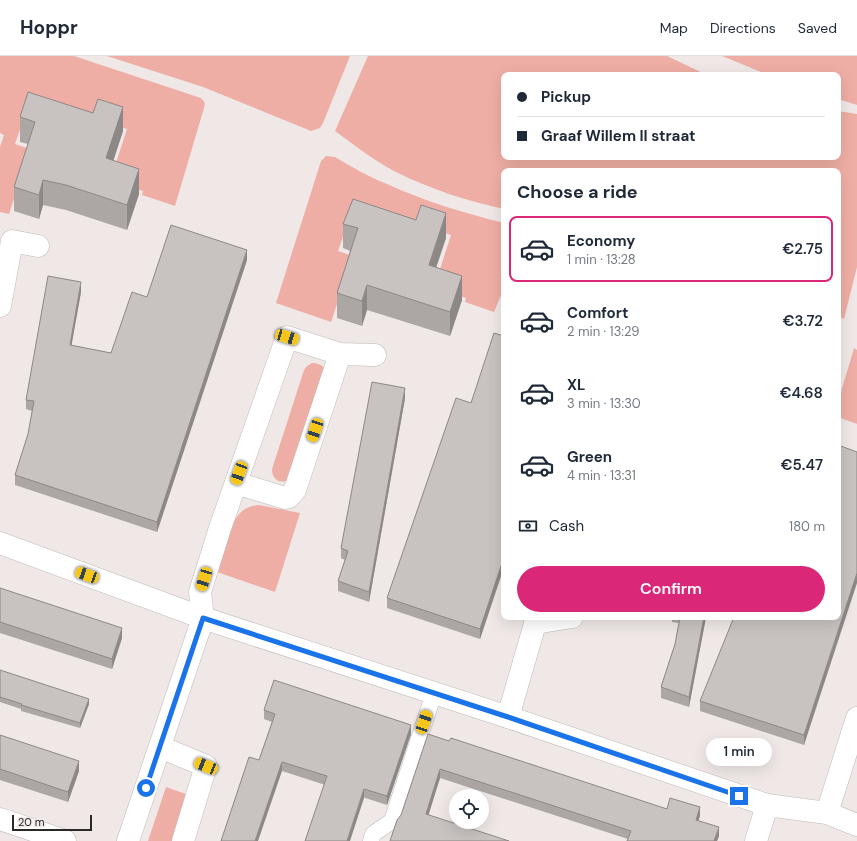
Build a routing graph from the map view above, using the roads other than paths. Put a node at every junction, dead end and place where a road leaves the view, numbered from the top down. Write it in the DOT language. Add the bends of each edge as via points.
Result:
graph roads {
  1 [pos="6,240"];
  2 [pos="38,246"];
  3 [pos="0,306"];
  4 [pos="340,354"];
  5 [pos="375,355"];
  6 [pos="236,483"];
  7 [pos="0,543"];
  8 [pos="203,618"];
  9 [pos="536,620"];
  10 [pos="434,694"];
  11 [pos="508,717"];
  12 [pos="857,718"];
  13 [pos="853,744"];
  14 [pos="160,748"];
  15 [pos="767,805"];
  16 [pos="827,813"];
  17 [pos="0,819"];
  18 [pos="857,824"];
  19 [pos="65,841"];
  20 [pos="128,841"];
  21 [pos="183,841"];
  22 [pos="371,841"];
  23 [pos="756,841"];
  1 -- 2 [label="street"];
  1 -- 3 [label="street"];
  4 -- 5 [label="street"];
  4 -- 6 [label="street" via="295,490 285,498"];
  4 -- 6 [label="street" via="287,337"];
  6 -- 8 [label="street" via="200,592"];
  7 -- 8 [label="street"];
  8 -- 10 [label="street"];
  8 -- 14 [label="street"];
  9 -- 11 [label="street"];
  10 -- 11 [label="street"];
  10 -- 22 [label="lane" via="392,821 373,834"];
  11 -- 15 [label="street"];
  12 -- 13 [label="street"];
  13 -- 16 [label="street"];
  14 -- 20 [label="street"];
  14 -- 21 [label="street" via="206,766"];
  15 -- 16 [label="street"];
  15 -- 23 [label="street"];
  16 -- 18 [label="street"];
  17 -- 19 [label="street"];
}
